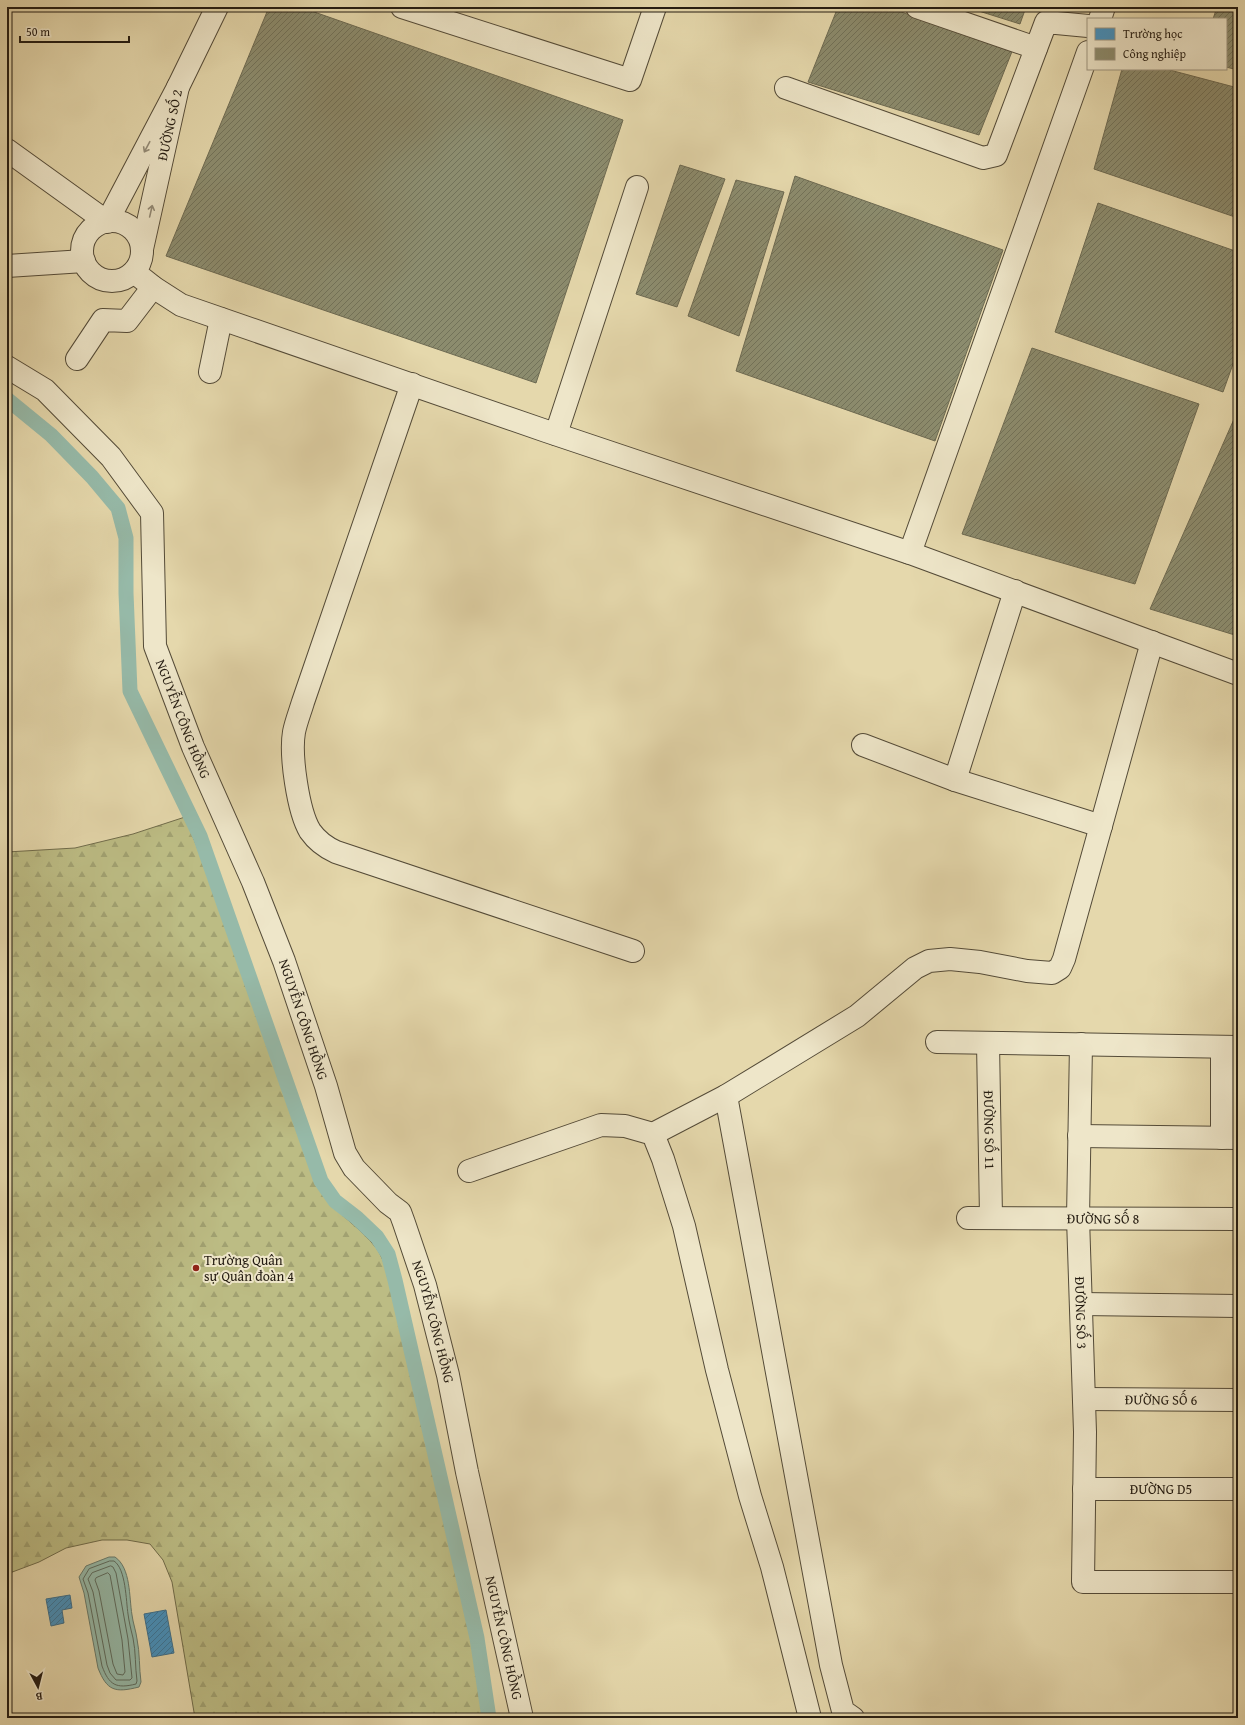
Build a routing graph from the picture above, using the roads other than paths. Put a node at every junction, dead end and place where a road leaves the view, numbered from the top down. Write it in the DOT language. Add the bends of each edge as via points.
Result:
graph roads {
  1 [pos="217,7"];
  2 [pos="402,7"];
  3 [pos="655,7"];
  4 [pos="917,7"];
  5 [pos="1104,7"];
  6 [pos="1048,14"];
  7 [pos="1100,18"];
  8 [pos="1087,26"];
  9 [pos="1036,48"];
  10 [pos="1087,55"];
  11 [pos="178,87"];
  12 [pos="786,88"];
  13 [pos="7,150"];
  14 [pos="637,187"];
  15 [pos="107,222"];
  16 [pos="142,249"];
  17 [pos="84,261"];
  18 [pos="7,266"];
  19 [pos="134,272"];
  20 [pos="153,287"];
  21 [pos="220,319"];
  22 [pos="77,359"];
  23 [pos="7,367"];
  24 [pos="210,372"];
  25 [pos="412,384"];
  26 [pos="556,434"];
  27 [pos="910,553"];
  28 [pos="1015,591"];
  29 [pos="1152,642"];
  30 [pos="1238,674"];
  31 [pos="862,745"];
  32 [pos="955,780"];
  33 [pos="1101,826"];
  34 [pos="633,951"];
  35 [pos="937,1042"];
  36 [pos="988,1043"];
  37 [pos="1081,1044"];
  38 [pos="1230,1047"];
  39 [pos="726,1096"];
  40 [pos="653,1134"];
  41 [pos="1079,1136"];
  42 [pos="1230,1138"];
  43 [pos="469,1171"];
  44 [pos="991,1217"];
  45 [pos="968,1218"];
  46 [pos="1078,1218"];
  47 [pos="1238,1219"];
  48 [pos="1081,1304"];
  49 [pos="1238,1306"];
  50 [pos="1084,1399"];
  51 [pos="1238,1400"];
  52 [pos="1084,1488"];
  53 [pos="1238,1489"];
  54 [pos="1238,1582"];
  55 [pos="522,1718"];
  56 [pos="810,1718"];
  57 [pos="853,1718"];
  1 -- 11 [label="street, ĐƯỜNG SỐ 2"];
  2 -- 3 [label="street" via="630,80"];
  4 -- 9 [label="street"];
  5 -- 7 [label="street"];
  6 -- 8 [label="street"];
  6 -- 9 [label="street"];
  9 -- 12 [label="street" via="996,155 983,158"];
  10 -- 27 [label="street"];
  11 -- 15 [label="street, one-way"];
  16 -- 11 [label="street, ĐƯỜNG SỐ 2, one-way"];
  13 -- 15 [label="street"];
  14 -- 26 [label="street"];
  15 -- 16 [label="street" via="117,222 130,228 140,240"];
  15 -- 17 [label="street" via="95,227 86,236 82,244"];
  16 -- 19 [label="street" via="140,261"];
  17 -- 18 [label="street"];
  17 -- 19 [label="street" via="88,270 96,277 106,280 120,279"];
  19 -- 20 [label="street"];
  20 -- 21 [label="street" via="181,305"];
  20 -- 22 [label="street" via="127,321 102,320"];
  21 -- 24 [label="street"];
  21 -- 25 [label="street"];
  23 -- 55 [label="street, NGUYỄN CÔNG HỒNG" via="45,390 111,457 152,513 155,646 193,747 253,882 284,961 345,1152 354,1168 400,1212 404,1223 425,1285 448,1375"];
  25 -- 26 [label="street"];
  25 -- 34 [label="street" via="302,702 294,732 294,762 299,798 309,829 323,846 336,852"];
  26 -- 27 [label="street"];
  27 -- 28 [label="street"];
  28 -- 29 [label="street"];
  28 -- 32 [label="street"];
  29 -- 30 [label="street"];
  29 -- 33 [label="street"];
  31 -- 32 [label="street"];
  32 -- 33 [label="street"];
  33 -- 39 [label="street" via="1060,968 1052,972 950,959 929,960 915,968 857,1016"];
  35 -- 36 [label="street"];
  36 -- 37 [label="street"];
  36 -- 44 [label="street, ĐƯỜNG SỐ 11"];
  37 -- 38 [label="street"];
  37 -- 41 [label="street, ĐƯỜNG SỐ 3"];
  38 -- 42 [label="street"];
  39 -- 40 [label="street"];
  39 -- 57 [label="street" via="832,1665 843,1711"];
  40 -- 43 [label="street" via="625,1126 601,1126"];
  40 -- 56 [label="street" via="684,1226 725,1400 772,1568"];
  41 -- 42 [label="street"];
  41 -- 46 [label="street, ĐƯỜNG SỐ 3"];
  44 -- 45 [label="street, ĐƯỜNG SỐ 8"];
  44 -- 46 [label="street, ĐƯỜNG SỐ 8"];
  46 -- 47 [label="street, ĐƯỜNG SỐ 8"];
  46 -- 48 [label="street, ĐƯỜNG SỐ 3"];
  48 -- 49 [label="street"];
  48 -- 50 [label="street, ĐƯỜNG SỐ 3"];
  50 -- 51 [label="street, ĐƯỜNG SỐ 6"];
  50 -- 52 [label="street, ĐƯỜNG SỐ 3"];
  52 -- 53 [label="street, ĐƯỜNG D5"];
  52 -- 54 [label="street, ĐƯỜNG SỐ 3" via="1083,1582"];
}
